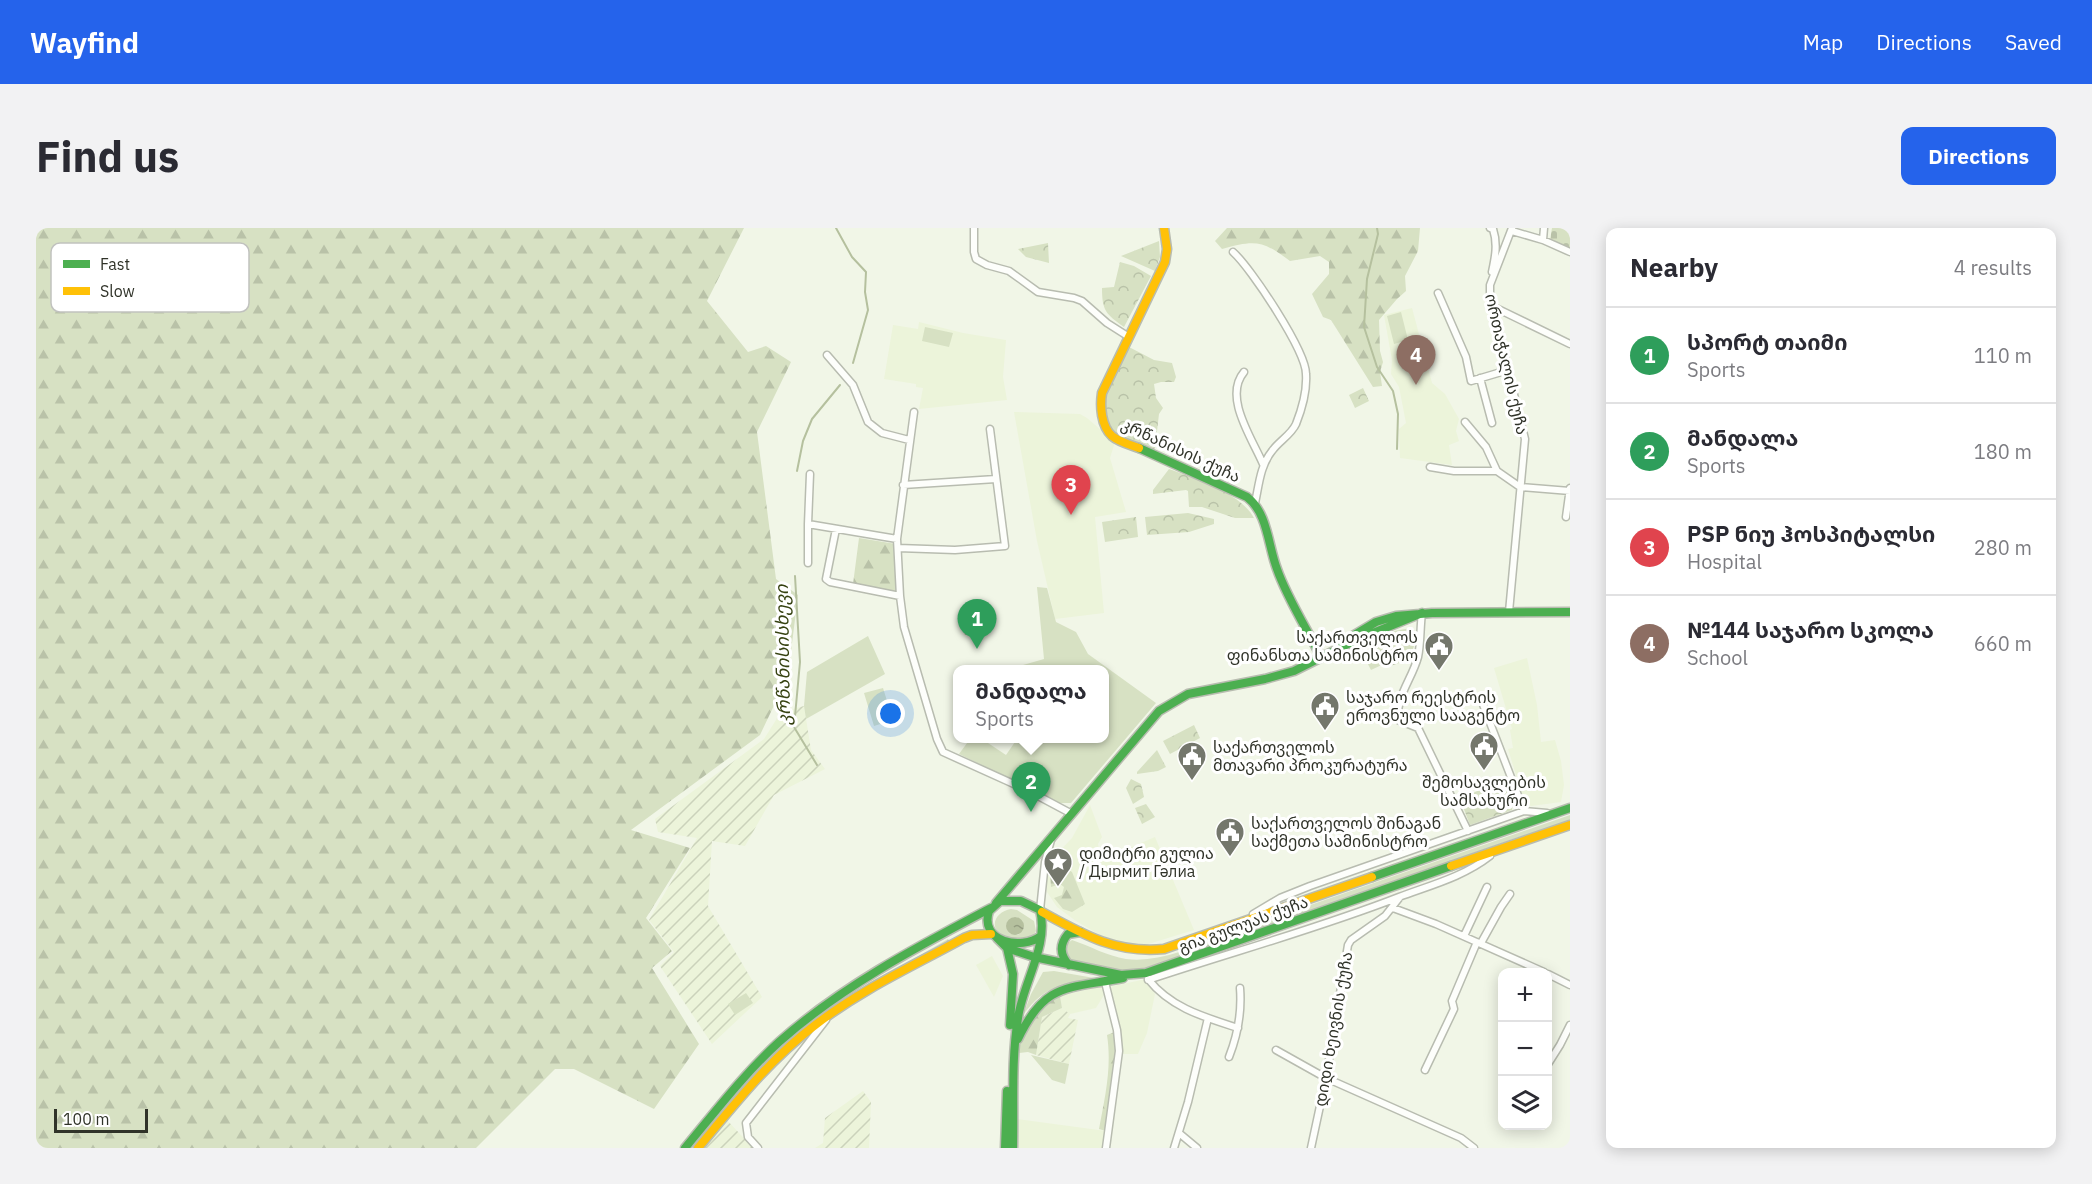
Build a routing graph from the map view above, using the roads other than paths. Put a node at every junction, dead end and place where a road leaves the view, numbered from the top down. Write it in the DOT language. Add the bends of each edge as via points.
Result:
graph roads {
  1 [pos="974,228"];
  2 [pos="1164,228"];
  3 [pos="1490,228"];
  4 [pos="1544,228"];
  5 [pos="1512,230"];
  6 [pos="1543,240"];
  7 [pos="1233,252"];
  8 [pos="1570,252"];
  9 [pos="1490,285"];
  10 [pos="1438,293"];
  11 [pos="1492,309"];
  12 [pos="1129,337"];
  13 [pos="1570,344"];
  14 [pos="827,355"];
  15 [pos="1508,370"];
  16 [pos="1244,372"];
  17 [pos="1480,378"];
  18 [pos="914,412"];
  19 [pos="1465,422"];
  20 [pos="1492,423"];
  21 [pos="990,429"];
  22 [pos="909,440"];
  23 [pos="1263,464"];
  24 [pos="1430,467"];
  25 [pos="1497,471"];
  26 [pos="810,474"];
  27 [pos="996,479"];
  28 [pos="903,485"];
  29 [pos="1520,487"];
  30 [pos="1570,490"];
  31 [pos="1255,503"];
  32 [pos="1566,517"];
  33 [pos="808,524"];
  34 [pos="836,529"];
  35 [pos="897,539"];
  36 [pos="898,548"];
  37 [pos="808,563"];
  38 [pos="900,596"];
  39 [pos="1509,612"];
  40 [pos="1570,612"];
  41 [pos="1422,613"];
  42 [pos="1321,657"];
  43 [pos="1482,702"];
  44 [pos="1570,808"];
  45 [pos="1524,811"];
  46 [pos="1072,814"];
  47 [pos="1550,814"];
  48 [pos="1570,825"];
  49 [pos="1468,831"];
  50 [pos="1051,840"];
  51 [pos="1498,849"];
  52 [pos="1486,887"];
  53 [pos="1510,894"];
  54 [pos="1400,897"];
  55 [pos="993,906"];
  56 [pos="1393,908"];
  57 [pos="1041,911"];
  58 [pos="1243,921"];
  59 [pos="1080,932"];
  60 [pos="994,936"];
  61 [pos="1041,936"];
  62 [pos="1464,936"];
  63 [pos="1479,943"];
  64 [pos="1007,948"];
  65 [pos="1034,957"];
  66 [pos="1069,965"];
  67 [pos="1535,968"];
  68 [pos="1135,975"];
  69 [pos="1552,976"];
  70 [pos="1147,977"];
  71 [pos="1105,982"];
  72 [pos="1570,985"];
  73 [pos="1240,988"];
  74 [pos="832,1012"];
  75 [pos="1208,1018"];
  76 [pos="1570,1025"];
  77 [pos="1238,1028"];
  78 [pos="1015,1047"];
  79 [pos="1276,1050"];
  80 [pos="1229,1057"];
  81 [pos="1552,1058"];
  82 [pos="1425,1070"];
  83 [pos="1326,1078"];
  84 [pos="1179,1133"];
  85 [pos="685,1148"];
  86 [pos="698,1148"];
  87 [pos="758,1148"];
  88 [pos="1005,1148"];
  89 [pos="1013,1148"];
  90 [pos="1106,1148"];
  91 [pos="1174,1148"];
  92 [pos="1197,1148"];
  93 [pos="1311,1148"];
  94 [pos="1474,1148"];
  1 -- 12 [label="street" via="976,259 1009,271 1038,292 1082,301"];
  2 -- 12 [label="main road, კრწანისის ქუჩა" via="1165,262"];
  3 -- 9 [label="street" via="1496,248"];
  4 -- 6 [label="street"];
  5 -- 6 [label="street"];
  5 -- 9 [label="street, ორთაჭალის ქუჩა"];
  6 -- 8 [label="street"];
  7 -- 23 [label="street" via="1275,308 1306,372 1296,426"];
  9 -- 11 [label="street, ორთაჭალის ქუჩა"];
  10 -- 17 [label="street" via="1462,348 1471,381"];
  11 -- 13 [label="street"];
  11 -- 15 [label="street, ორთაჭალის ქუჩა"];
  12 -- 31 [label="main road, კრწანისის ქუჩა" via="1100,402 1104,424 1112,436"];
  14 -- 22 [label="street" via="854,385 868,422 882,433"];
  15 -- 17 [label="street"];
  15 -- 29 [label="street, ორთაჭალის ქუჩა" via="1525,440"];
  16 -- 23 [label="street" via="1237,380 1235,401"];
  17 -- 20 [label="street"];
  18 -- 22 [label="street"];
  19 -- 25 [label="street" via="1486,447"];
  21 -- 27 [label="street"];
  22 -- 28 [label="street"];
  23 -- 31 [label="street"];
  24 -- 25 [label="street"];
  25 -- 29 [label="street"];
  26 -- 33 [label="street"];
  27 -- 28 [label="street"];
  27 -- 36 [label="street" via="1005,546 955,550"];
  28 -- 35 [label="street"];
  29 -- 30 [label="street"];
  29 -- 39 [label="street, ორთაჭალის ქუჩა"];
  30 -- 32 [label="street"];
  31 -- 42 [label="main road" via="1276,570"];
  33 -- 34 [label="street"];
  33 -- 37 [label="street"];
  34 -- 35 [label="street"];
  34 -- 38 [label="street" via="826,579"];
  35 -- 36 [label="street"];
  36 -- 38 [label="street"];
  38 -- 46 [label="street" via="903,627 943,753"];
  39 -- 40 [label="main road"];
  39 -- 41 [label="main road"];
  41 -- 42 [label="main road"];
  41 -- 49 [label="street" via="1418,655 1403,689 1398,720 1418,728"];
  42 -- 46 [label="main road" via="1294,671 1180,697 1159,711"];
  43 -- 45 [label="street"];
  44 -- 47 [label="main road, გია გულუას ქუჩა"];
  45 -- 47 [label="street, გია გულუას ქუჩა"];
  45 -- 49 [label="street, გია გულუას ქუჩა"];
  46 -- 50 [label="main road"];
  47 -- 58 [label="main road, გია გულუას ქუჩა"];
  48 -- 51 [label="main road, გია გულუას ქუჩა"];
  49 -- 58 [label="street, გია გულუას ქუჩა" via="1310,886 1280,898"];
  50 -- 55 [label="main road"];
  50 -- 57 [label="street"];
  51 -- 54 [label="street, გია გულუას ქუჩა" via="1475,868"];
  51 -- 70 [label="main road, გია გულუას ქუჩა"];
  52 -- 62 [label="street"];
  53 -- 63 [label="street"];
  54 -- 56 [label="street, დიდი ხეივნის ქუჩა"];
  54 -- 70 [label="street, გია გულუას ქუჩა" via="1325,924"];
  55 -- 57 [label="main road" via="1004,900 1017,901"];
  55 -- 60 [label="main road" via="987,919"];
  55 -- 85 [label="main road" via="874,972 824,1006 778,1043"];
  56 -- 62 [label="street"];
  56 -- 83 [label="street, დიდი ხეივნის ქუჩა" via="1348,945"];
  57 -- 59 [label="main road, გია გულუას ქუჩა"];
  57 -- 61 [label="main road"];
  58 -- 59 [label="main road, გია გულუას ქუჩა" via="1153,951 1114,946"];
  59 -- 66 [label="main road" via="1068,934 1061,944 1062,957"];
  60 -- 61 [label="main road" via="1023,944"];
  60 -- 64 [label="main road, გია გულუას ქუჩა"];
  60 -- 74 [label="main road" via="964,938"];
  61 -- 65 [label="main road"];
  62 -- 63 [label="street"];
  63 -- 67 [label="street"];
  63 -- 82 [label="street"];
  64 -- 65 [label="main road, გია გულუას ქუჩა"];
  64 -- 88 [label="main road" via="1013,974"];
  65 -- 66 [label="main road, გია გულუას ქუჩა"];
  65 -- 78 [label="main road" via="1019,1010"];
  66 -- 68 [label="main road, გია გულუას ქუჩა"];
  68 -- 70 [label="main road, გია გულუას ქუჩა"];
  68 -- 71 [label="main road"];
  69 -- 72 [label="street"];
  70 -- 75 [label="street" via="1165,999"];
  71 -- 78 [label="main road" via="1048,995 1032,1011"];
  71 -- 90 [label="street" via="1119,1051"];
  73 -- 77 [label="street"];
  74 -- 86 [label="main road" via="784,1051"];
  74 -- 87 [label="street" via="746,1123 748,1137"];
  75 -- 77 [label="street"];
  75 -- 84 [label="street"];
  76 -- 81 [label="street"];
  77 -- 80 [label="street"];
  78 -- 89 [label="main road"];
  79 -- 83 [label="street"];
  83 -- 93 [label="street, დიდი ხეივნის ქუჩა"];
  83 -- 94 [label="street" via="1461,1138"];
  84 -- 91 [label="street"];
  84 -- 92 [label="street"];
}
